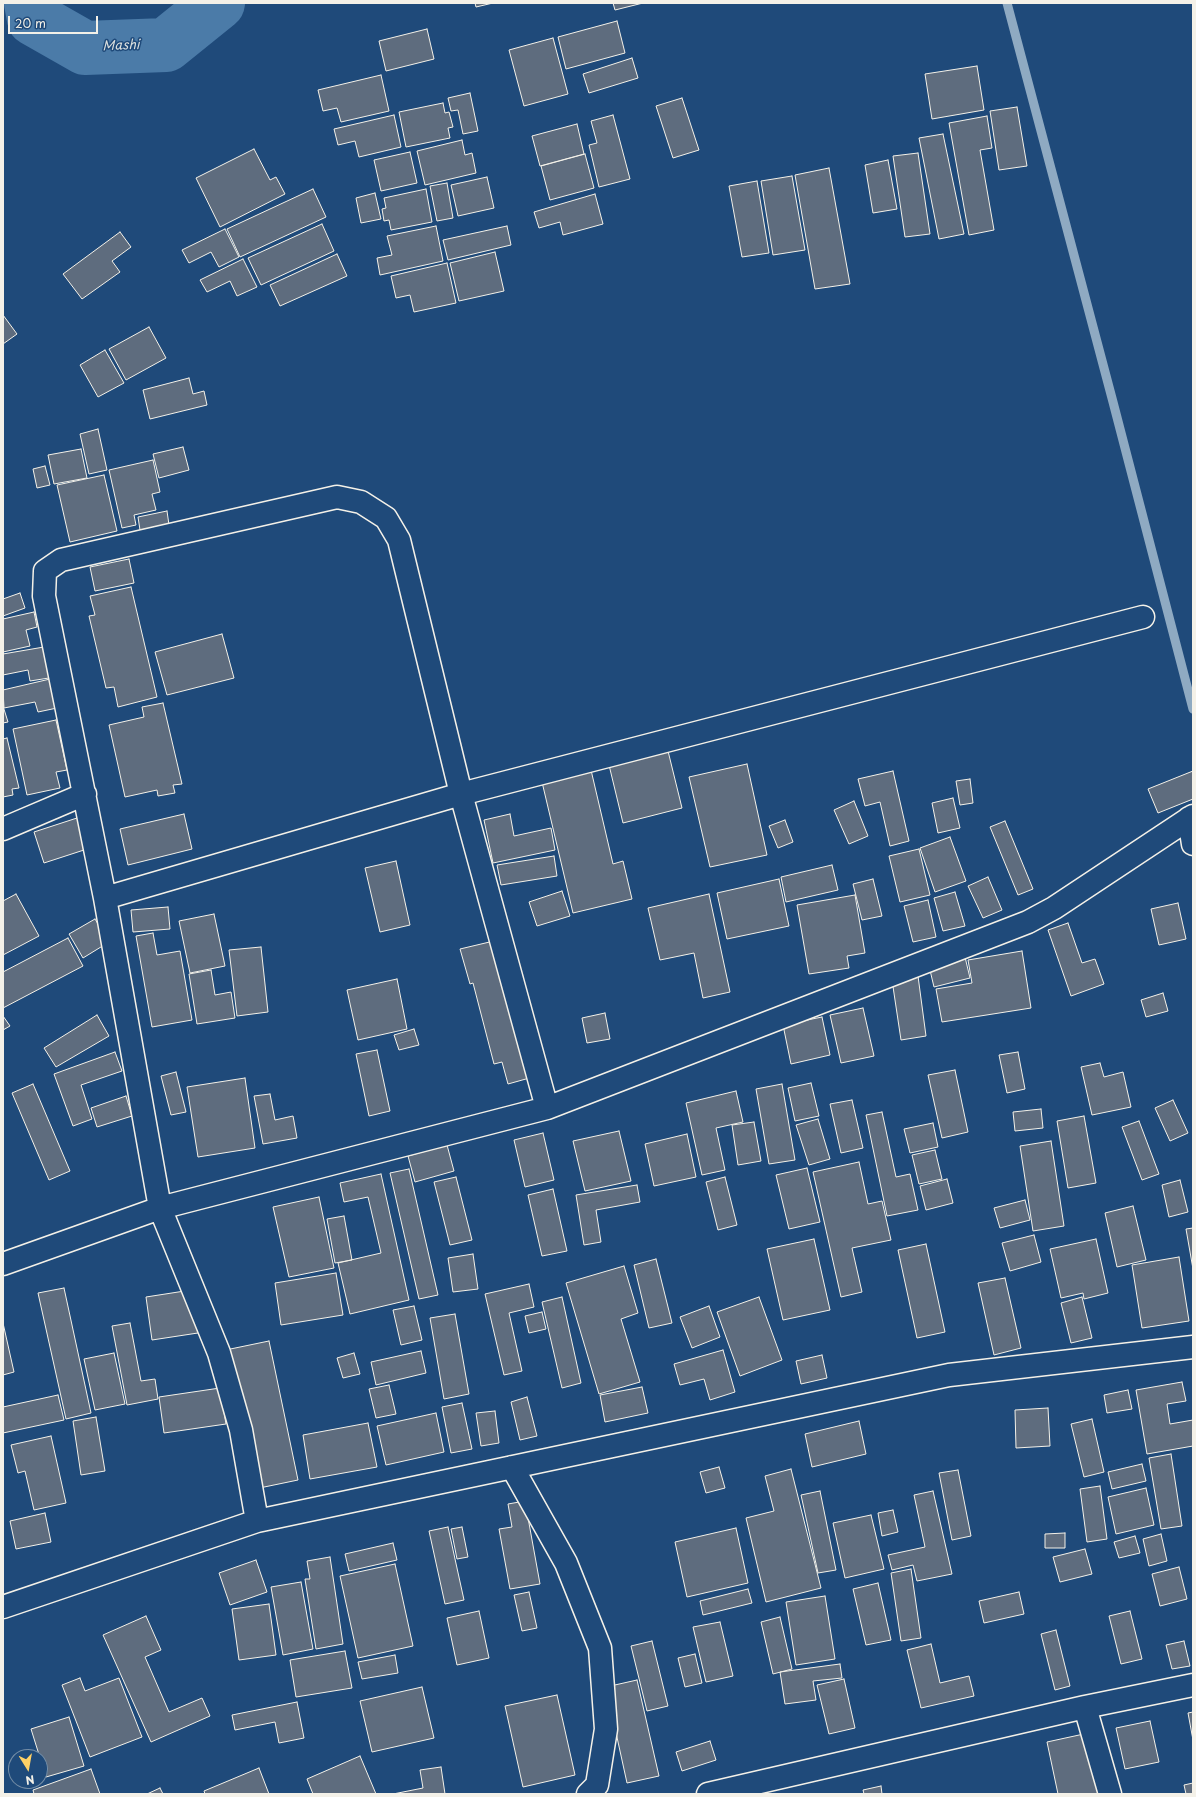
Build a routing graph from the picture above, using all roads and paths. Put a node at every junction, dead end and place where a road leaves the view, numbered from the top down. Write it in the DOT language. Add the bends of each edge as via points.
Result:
graph roads {
  1 [pos="1143,617"];
  2 [pos="85,794"];
  3 [pos="461,794"];
  4 [pos="1191,817"];
  5 [pos="3,829"];
  6 [pos="1193,844"];
  7 [pos="105,898"];
  8 [pos="547,1108"];
  9 [pos="160,1208"];
  10 [pos="3,1264"];
  11 [pos="1193,1347"];
  12 [pos="512,1467"];
  13 [pos="257,1521"];
  14 [pos="3,1608"];
  15 [pos="1193,1685"];
  16 [pos="1085,1707"];
  17 [pos="588,1794"];
  18 [pos="708,1794"];
  19 [pos="1110,1794"];
  1 -- 3 [label="street"];
  2 -- 3 [label="street" via="44,596 45,571 61,560 337,497 361,502 386,518 399,540"];
  2 -- 5 [label="street"];
  2 -- 7 [label="street"];
  3 -- 7 [label="street"];
  3 -- 8 [label="street"];
  4 -- 6 [label="street"];
  4 -- 8 [label="street" via="1054,908 1028,922"];
  7 -- 9 [label="street"];
  8 -- 9 [label="street"];
  9 -- 10 [label="street"];
  9 -- 13 [label="street" via="220,1353 241,1430"];
  11 -- 12 [label="street" via="949,1375"];
  12 -- 13 [label="street"];
  12 -- 17 [label="street" via="566,1563 600,1648 606,1729 597,1786"];
  13 -- 14 [label="street"];
  15 -- 16 [label="street"];
  16 -- 18 [label="street"];
  16 -- 19 [label="street"];
}
